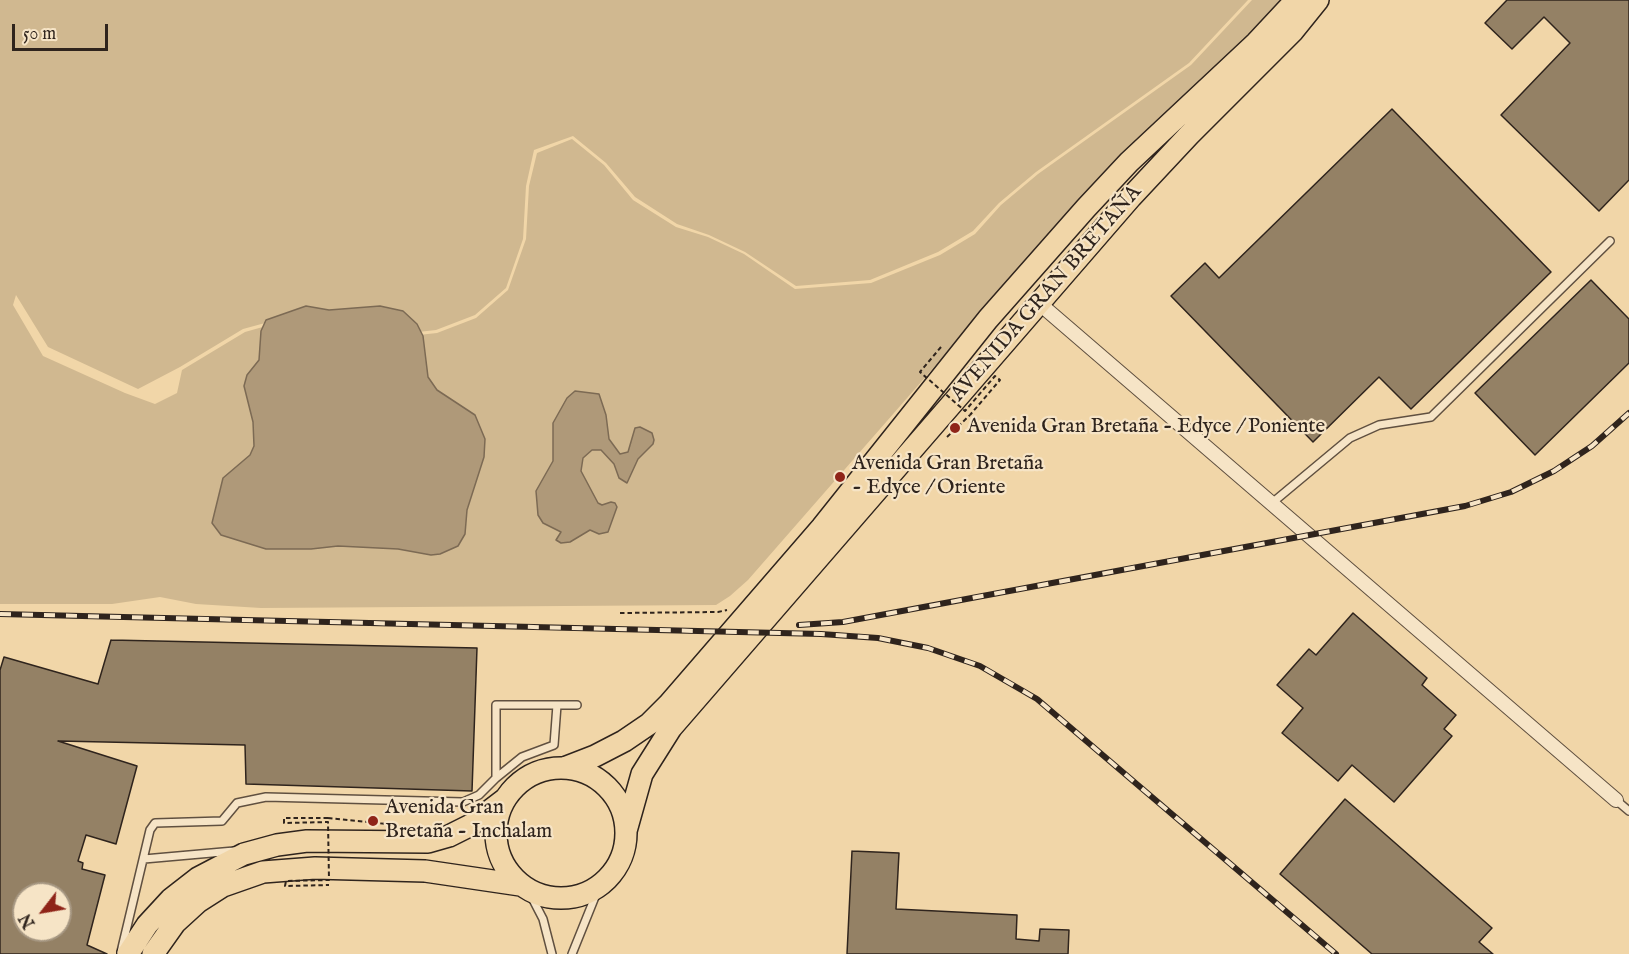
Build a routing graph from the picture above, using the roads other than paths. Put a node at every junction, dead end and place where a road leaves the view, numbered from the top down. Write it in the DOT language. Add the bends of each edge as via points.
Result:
graph roads {
  1 [pos="1296,0"];
  2 [pos="1318,0"];
  3 [pos="1610,241"];
  4 [pos="1040,304"];
  5 [pos="988,319"];
  6 [pos="1272,503"];
  7 [pos="557,705"];
  8 [pos="577,705"];
  9 [pos="564,768"];
  10 [pos="496,778"];
  11 [pos="505,799"];
  12 [pos="1616,800"];
  13 [pos="1629,811"];
  14 [pos="626,831"];
  15 [pos="260,849"];
  16 [pos="144,859"];
  17 [pos="599,886"];
  18 [pos="524,887"];
  19 [pos="121,954"];
  20 [pos="128,954"];
  21 [pos="153,954"];
  22 [pos="552,954"];
  23 [pos="572,954"];
  1 -- 5 [label="main road, AVENIDA GRAN BRETAÑA" via="1256,44 1129,162"];
  2 -- 4 [label="main road, AVENIDA GRAN BRETAÑA" via="1277,48 1145,182"];
  3 -- 6 [label="lane" via="1431,417 1379,425 1350,438"];
  4 -- 5 [label="main road" via="1018,305"];
  4 -- 6 [label="street"];
  4 -- 14 [label="main road, AVENIDA GRAN BRETAÑA" via="671,728 642,774"];
  5 -- 9 [label="main road, AVENIDA GRAN BRETAÑA" via="822,527 668,705 624,741"];
  6 -- 12 [label="street"];
  7 -- 8 [label="lane"];
  7 -- 10 [label="lane" via="554,745 522,757"];
  7 -- 10 [label="lane" via="495,705"];
  9 -- 11 [label="main road" via="534,774 520,782"];
  9 -- 14 [label="main road" via="581,771 604,784 620,806"];
  10 -- 16 [label="lane" via="479,795 463,802 266,798 244,801 234,805 222,821 155,823"];
  11 -- 15 [label="main road" via="484,816 428,842 307,841"];
  11 -- 18 [label="main road" via="498,816 496,845 507,871"];
  12 -- 13 [label="lane"];
  14 -- 17 [label="main road" via="617,866"];
  15 -- 16 [label="lane"];
  15 -- 20 [label="main road" via="213,869 184,888 147,925"];
  16 -- 19 [label="lane"];
  17 -- 18 [label="main road" via="564,899 545,897"];
  17 -- 23 [label="lane"];
  18 -- 21 [label="main road" via="425,871 315,868 263,872 223,886 198,902 175,923"];
  18 -- 22 [label="lane" via="543,919"];
}
